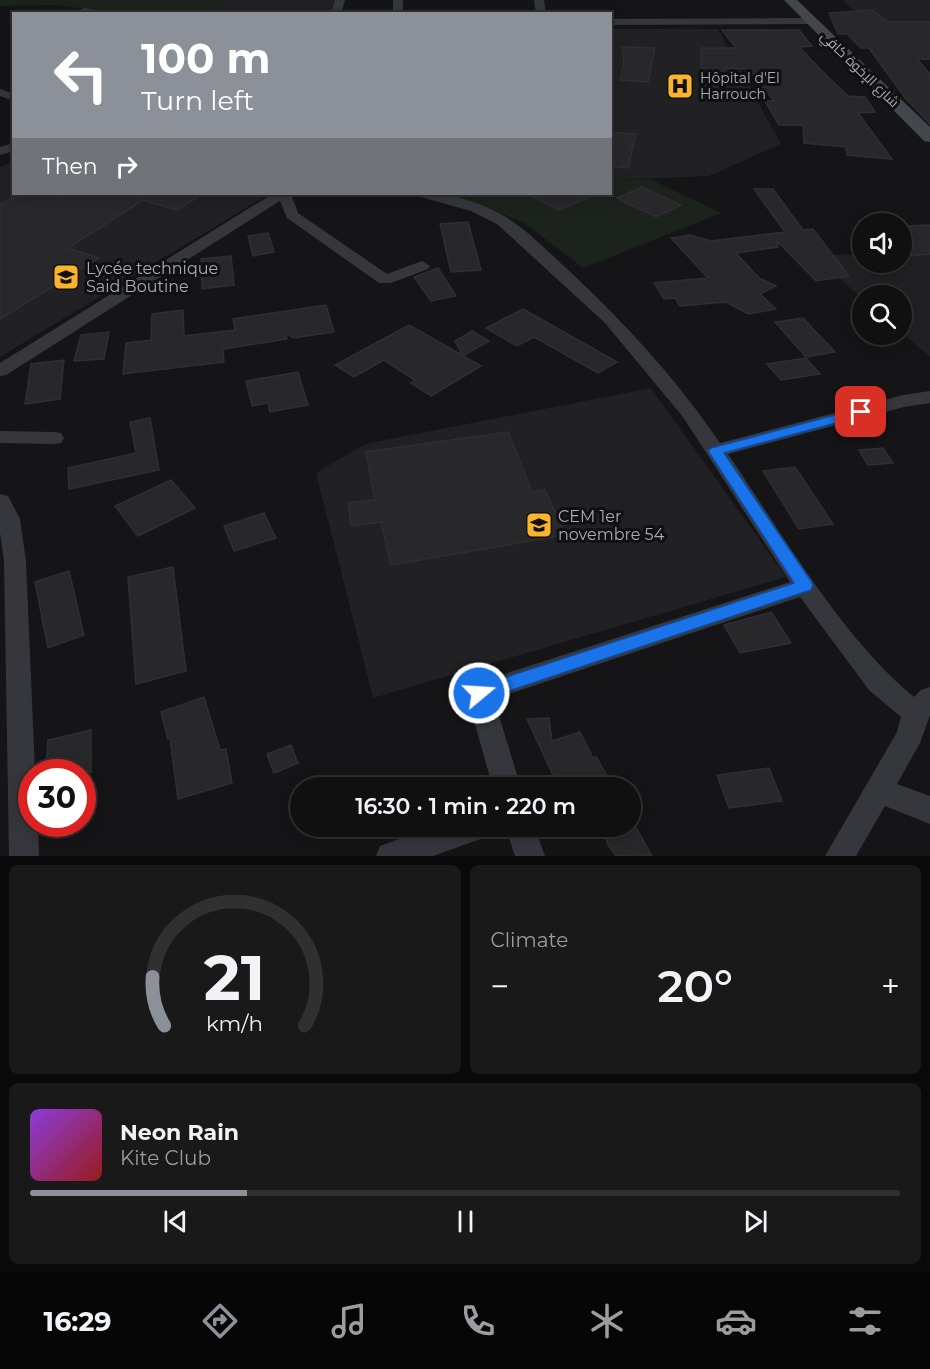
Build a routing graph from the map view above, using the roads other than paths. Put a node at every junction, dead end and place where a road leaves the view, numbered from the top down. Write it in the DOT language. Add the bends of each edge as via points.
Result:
graph roads {
  1 [pos="790,0"];
  2 [pos="810,21"];
  3 [pos="612,22"];
  4 [pos="930,137"];
  5 [pos="281,195"];
  6 [pos="283,195"];
  7 [pos="430,195"];
  8 [pos="422,266"];
  9 [pos="0,371"];
  10 [pos="930,397"];
  11 [pos="0,437"];
  12 [pos="54,438"];
  13 [pos="716,451"];
  14 [pos="0,501"];
  15 [pos="805,585"];
  16 [pos="8,592"];
  17 [pos="923,705"];
  18 [pos="504,777"];
  19 [pos="878,790"];
  20 [pos="930,810"];
  21 [pos="447,837"];
  22 [pos="523,837"];
  23 [pos="24,856"];
  24 [pos="391,856"];
  25 [pos="530,856"];
  26 [pos="840,856"];
  1 -- 2 [label="main road, شارع الإخوة كافي"];
  2 -- 3 [label="street"];
  2 -- 4 [label="main road, شارع الإخوة كافي"];
  5 -- 9 [label="street"];
  6 -- 8 [label="street" via="292,215 385,280"];
  7 -- 13 [label="street" via="476,208 502,221 561,272 611,319 690,413"];
  10 -- 13 [label="street"];
  11 -- 12 [label="street"];
  13 -- 15 [label="street"];
  14 -- 16 [label="street" via="9,519 15,561"];
  15 -- 17 [label="street" via="878,682"];
  15 -- 18 [label="street" via="479,693"];
  16 -- 23 [label="street"];
  17 -- 19 [label="street"];
  19 -- 20 [label="street"];
  19 -- 26 [label="street"];
  21 -- 24 [label="street"];
  22 -- 25 [label="street"];
}
